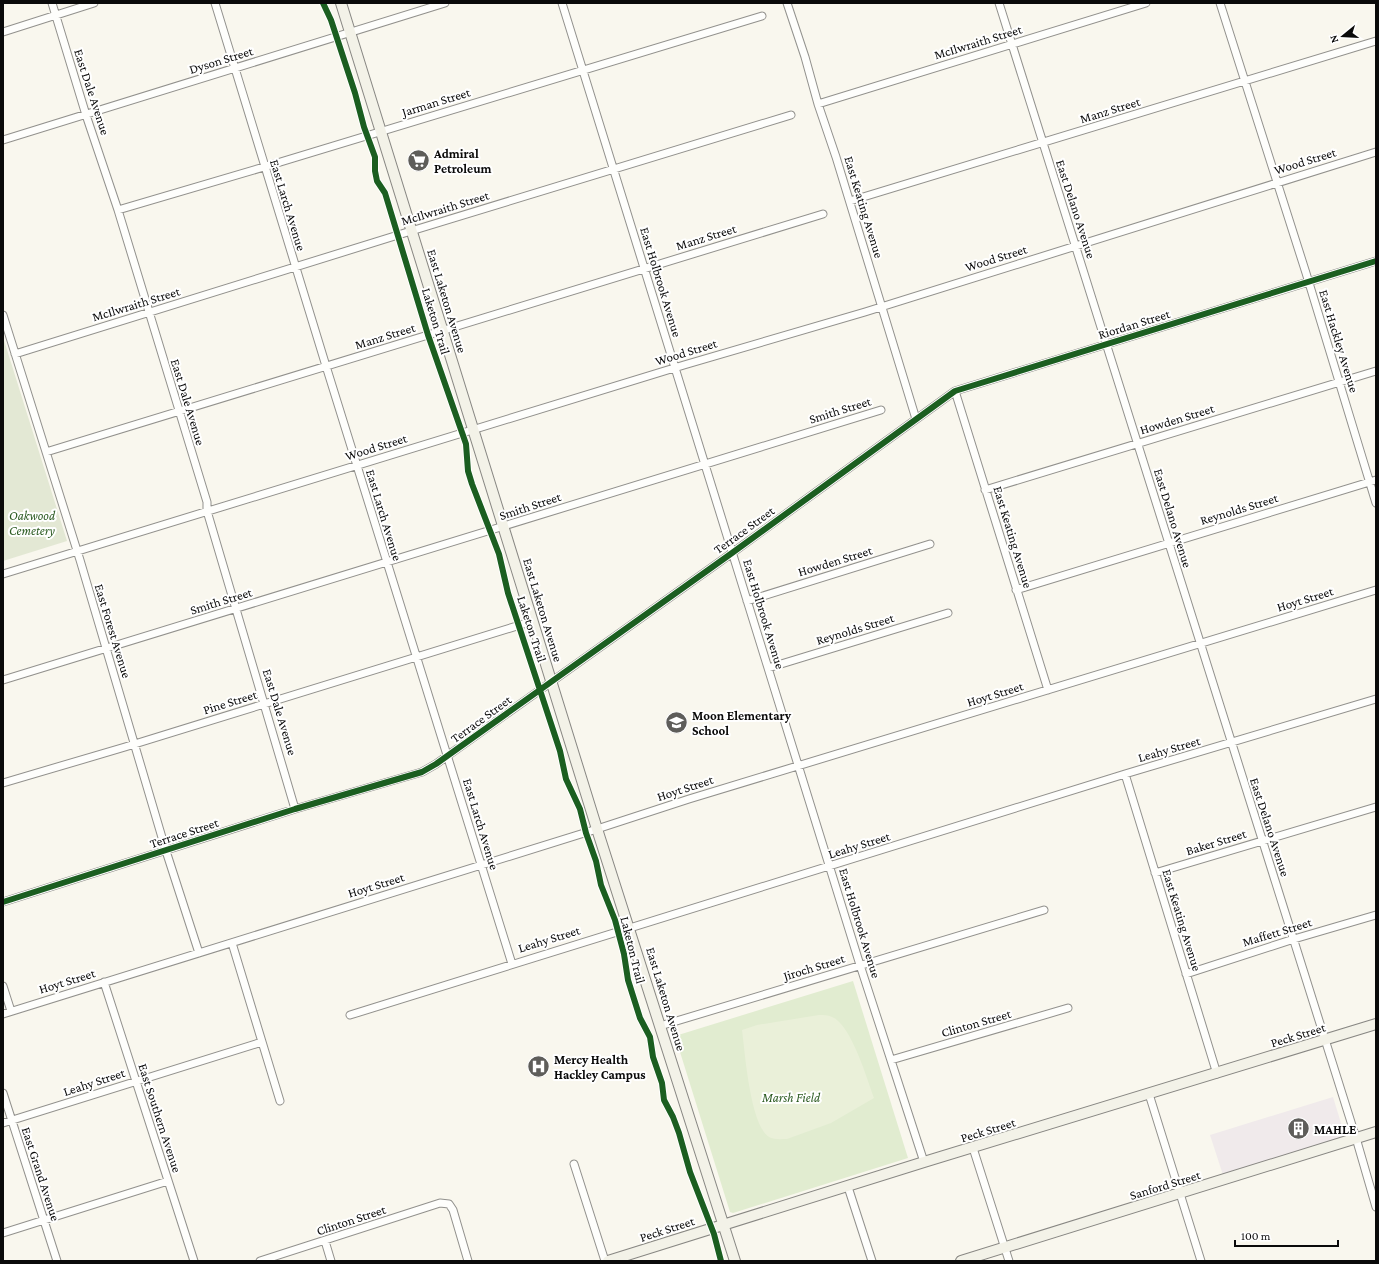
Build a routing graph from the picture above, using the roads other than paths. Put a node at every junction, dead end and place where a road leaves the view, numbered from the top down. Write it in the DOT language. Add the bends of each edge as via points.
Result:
graph roads {
  1 [pos="52,3"];
  2 [pos="94,3"];
  3 [pos="215,3"];
  4 [pos="341,3"];
  5 [pos="446,3"];
  6 [pos="562,3"];
  7 [pos="999,3"];
  8 [pos="1146,3"];
  9 [pos="1220,3"];
  10 [pos="789,4"];
  11 [pos="55,16"];
  12 [pos="762,16"];
  13 [pos="3,32"];
  14 [pos="350,32"];
  15 [pos="1376,41"];
  16 [pos="1012,44"];
  17 [pos="234,68"];
  18 [pos="584,70"];
  19 [pos="1244,82"];
  20 [pos="818,104"];
  21 [pos="86,115"];
  22 [pos="792,115"];
  23 [pos="380,131"];
  24 [pos="3,140"];
  25 [pos="1043,143"];
  26 [pos="1376,152"];
  27 [pos="264,167"];
  28 [pos="614,170"];
  29 [pos="1277,182"];
  30 [pos="850,201"];
  31 [pos="118,210"];
  32 [pos="823,214"];
  33 [pos="411,231"];
  34 [pos="1075,246"];
  35 [pos="1376,261"];
  36 [pos="295,267"];
  37 [pos="644,268"];
  38 [pos="1308,282"];
  39 [pos="882,306"];
  40 [pos="148,312"];
  41 [pos="3,315"];
  42 [pos="442,331"];
  43 [pos="1107,344"];
  44 [pos="15,354"];
  45 [pos="326,366"];
  46 [pos="675,368"];
  47 [pos="1376,371"];
  48 [pos="1339,382"];
  49 [pos="955,391"];
  50 [pos="881,410"];
  51 [pos="179,411"];
  52 [pos="916,419"];
  53 [pos="908,425"];
  54 [pos="474,429"];
  55 [pos="1138,444"];
  56 [pos="46,452"];
  57 [pos="705,465"];
  58 [pos="356,466"];
  59 [pos="1373,481"];
  60 [pos="985,490"];
  61 [pos="1376,503"];
  62 [pos="207,511"];
  63 [pos="504,527"];
  64 [pos="1169,543"];
  65 [pos="930,544"];
  66 [pos="77,552"];
  67 [pos="732,553"];
  68 [pos="387,563"];
  69 [pos="3,574"];
  70 [pos="1016,590"];
  71 [pos="1376,590"];
  72 [pos="747,601"];
  73 [pos="236,609"];
  74 [pos="948,613"];
  75 [pos="533,621"];
  76 [pos="1200,644"];
  77 [pos="106,649"];
  78 [pos="416,657"];
  79 [pos="768,668"];
  80 [pos="3,680"];
  81 [pos="552,682"];
  82 [pos="1048,690"];
  83 [pos="1376,699"];
  84 [pos="264,704"];
  85 [pos="1231,743"];
  86 [pos="134,744"];
  87 [pos="447,757"];
  88 [pos="800,766"];
  89 [pos="1125,774"];
  90 [pos="3,783"];
  91 [pos="1376,807"];
  92 [pos="295,809"];
  93 [pos="598,830"];
  94 [pos="1262,841"];
  95 [pos="166,851"];
  96 [pos="481,865"];
  97 [pos="830,866"];
  98 [pos="1155,873"];
  99 [pos="3,902"];
  100 [pos="1044,910"];
  101 [pos="1376,915"];
  102 [pos="630,927"];
  103 [pos="1294,939"];
  104 [pos="232,943"];
  105 [pos="199,953"];
  106 [pos="512,964"];
  107 [pos="860,965"];
  108 [pos="1186,974"];
  109 [pos="104,982"];
  110 [pos="3,986"];
  111 [pos="1068,1008"];
  112 [pos="11,1011"];
  113 [pos="3,1014"];
  114 [pos="350,1015"];
  115 [pos="1376,1024"];
  116 [pos="660,1026"];
  117 [pos="1325,1040"];
  118 [pos="262,1042"];
  119 [pos="891,1060"];
  120 [pos="1216,1074"];
  121 [pos="136,1081"];
  122 [pos="3,1094"];
  123 [pos="1149,1094"];
  124 [pos="280,1101"];
  125 [pos="12,1121"];
  126 [pos="3,1124"];
  127 [pos="1376,1132"];
  128 [pos="1356,1138"];
  129 [pos="973,1148"];
  130 [pos="924,1162"];
  131 [pos="574,1164"];
  132 [pos="168,1181"];
  133 [pos="848,1187"];
  134 [pos="1180,1194"];
  135 [pos="1376,1207"];
  136 [pos="43,1220"];
  137 [pos="724,1224"];
  138 [pos="3,1233"];
  139 [pos="325,1241"];
  140 [pos="1005,1247"];
  141 [pos="57,1261"];
  142 [pos="194,1261"];
  143 [pos="260,1261"];
  144 [pos="331,1261"];
  145 [pos="468,1261"];
  146 [pos="604,1261"];
  147 [pos="608,1261"];
  148 [pos="735,1261"];
  149 [pos="872,1261"];
  150 [pos="960,1261"];
  151 [pos="1009,1261"];
  152 [pos="1201,1261"];
  1 -- 11 [label="street, East Dale Avenue"];
  2 -- 11 [label="street"];
  3 -- 17 [label="street, East Larch Avenue"];
  4 -- 14 [label="main road, East Laketon Avenue"];
  5 -- 14 [label="street, Dyson Street"];
  6 -- 18 [label="street, East Holbrook Avenue"];
  7 -- 16 [label="street, East Delano Avenue"];
  8 -- 16 [label="street, McIlwraith Street"];
  9 -- 19 [label="street, East Hackley Avenue"];
  10 -- 20 [label="street, East Keating Avenue"];
  11 -- 13 [label="street"];
  11 -- 21 [label="street, East Dale Avenue"];
  12 -- 18 [label="street, Jarman Street"];
  14 -- 17 [label="street, Dyson Street"];
  14 -- 23 [label="main road, East Laketon Avenue"];
  15 -- 19 [label="street, Manz Street"];
  16 -- 20 [label="street, McIlwraith Street"];
  16 -- 25 [label="street, East Delano Avenue"];
  17 -- 21 [label="street, Dyson Street"];
  17 -- 27 [label="street, East Larch Avenue"];
  18 -- 23 [label="street, Jarman Street"];
  18 -- 28 [label="street, East Holbrook Avenue"];
  19 -- 25 [label="street, Manz Street"];
  19 -- 29 [label="street, East Hackley Avenue"];
  20 -- 30 [label="street, East Keating Avenue"];
  21 -- 24 [label="street, Dyson Street"];
  21 -- 31 [label="street, East Dale Avenue"];
  22 -- 28 [label="street, McIlwraith Street"];
  23 -- 27 [label="street, Jarman Street"];
  23 -- 33 [label="main road, East Laketon Avenue"];
  25 -- 30 [label="street, Manz Street"];
  25 -- 34 [label="street, East Delano Avenue"];
  26 -- 29 [label="street, Wood Street"];
  27 -- 31 [label="street, Jarman Street"];
  27 -- 36 [label="street, East Larch Avenue"];
  28 -- 33 [label="street, McIlwraith Street"];
  28 -- 37 [label="street, East Holbrook Avenue"];
  29 -- 34 [label="street, Wood Street"];
  29 -- 38 [label="street, East Hackley Avenue"];
  30 -- 39 [label="street, East Keating Avenue"];
  31 -- 40 [label="street, East Dale Avenue"];
  32 -- 37 [label="street, Manz Street"];
  33 -- 36 [label="street, McIlwraith Street"];
  33 -- 42 [label="main road, East Laketon Avenue"];
  34 -- 39 [label="street, Wood Street"];
  34 -- 43 [label="street, East Delano Avenue"];
  35 -- 38 [label="street, Riordan Street"];
  36 -- 40 [label="street, McIlwraith Street"];
  36 -- 45 [label="street, East Larch Avenue"];
  37 -- 42 [label="street, Manz Street"];
  37 -- 46 [label="street, East Holbrook Avenue"];
  38 -- 43 [label="street, Riordan Street"];
  38 -- 48 [label="street, East Hackley Avenue"];
  39 -- 46 [label="street, Wood Street"];
  39 -- 52 [label="street, East Keating Avenue"];
  40 -- 44 [label="street, McIlwraith Street"];
  40 -- 51 [label="street, East Dale Avenue"];
  41 -- 44 [label="street, East Forest Avenue"];
  42 -- 45 [label="street, Manz Street"];
  42 -- 54 [label="main road, East Laketon Avenue"];
  43 -- 49 [label="street, Riordan Street"];
  43 -- 55 [label="street, East Delano Avenue"];
  44 -- 56 [label="street, East Forest Avenue"];
  45 -- 51 [label="street, Manz Street"];
  45 -- 58 [label="street, East Larch Avenue"];
  46 -- 54 [label="street, Wood Street"];
  46 -- 57 [label="street, East Holbrook Avenue"];
  47 -- 48 [label="street, Howden Street"];
  48 -- 55 [label="street, Howden Street"];
  48 -- 59 [label="street, East Hackley Avenue"];
  49 -- 52 [label="street, Riordan Street"];
  49 -- 60 [label="street, East Keating Avenue"];
  50 -- 57 [label="street, Smith Street"];
  51 -- 56 [label="street, Manz Street"];
  51 -- 62 [label="street, East Dale Avenue" via="207,502"];
  52 -- 53 [label="street, Riordan Street"];
  53 -- 67 [label="street, Terrace Street"];
  54 -- 58 [label="street, Wood Street"];
  54 -- 63 [label="main road, East Laketon Avenue"];
  55 -- 60 [label="street, Howden Street"];
  55 -- 64 [label="street, East Delano Avenue"];
  56 -- 66 [label="street, East Forest Avenue"];
  57 -- 63 [label="street, Smith Street"];
  57 -- 67 [label="street, East Holbrook Avenue"];
  58 -- 62 [label="street, Wood Street"];
  58 -- 68 [label="street, East Larch Avenue"];
  59 -- 61 [label="street, East Hackley Avenue"];
  59 -- 64 [label="street, Reynolds Street"];
  60 -- 70 [label="street, East Keating Avenue"];
  62 -- 66 [label="street, Wood Street"];
  62 -- 73 [label="street, East Dale Avenue"];
  63 -- 68 [label="street, Smith Street"];
  63 -- 75 [label="main road, East Laketon Avenue"];
  64 -- 70 [label="street, Reynolds Street"];
  64 -- 76 [label="street, East Delano Avenue"];
  65 -- 72 [label="street, Howden Street"];
  66 -- 69 [label="street, Wood Street"];
  66 -- 77 [label="street, East Forest Avenue"];
  67 -- 72 [label="street, East Holbrook Avenue"];
  67 -- 81 [label="street, Terrace Street"];
  68 -- 73 [label="street, Smith Street"];
  68 -- 78 [label="street, East Larch Avenue"];
  70 -- 82 [label="street, East Keating Avenue"];
  71 -- 76 [label="street, Hoyt Street"];
  72 -- 79 [label="street, East Holbrook Avenue"];
  73 -- 77 [label="street, Smith Street"];
  73 -- 84 [label="street, East Dale Avenue"];
  74 -- 79 [label="street, Reynolds Street"];
  75 -- 78 [label="street, Pine Street"];
  75 -- 81 [label="main road, East Laketon Avenue"];
  76 -- 82 [label="street, Hoyt Street"];
  76 -- 85 [label="street, East Delano Avenue"];
  77 -- 80 [label="street, Smith Street"];
  77 -- 86 [label="street, East Forest Avenue"];
  78 -- 84 [label="street, Pine Street"];
  78 -- 87 [label="street, East Larch Avenue"];
  79 -- 88 [label="street, East Holbrook Avenue"];
  81 -- 87 [label="street, Terrace Street"];
  81 -- 93 [label="main road, East Laketon Avenue"];
  82 -- 88 [label="street, Hoyt Street"];
  83 -- 85 [label="street, Leahy Street"];
  84 -- 86 [label="street, Pine Street"];
  84 -- 92 [label="street, East Dale Avenue"];
  85 -- 89 [label="street, Leahy Street"];
  85 -- 94 [label="street, East Delano Avenue"];
  86 -- 90 [label="street, Pine Street"];
  86 -- 95 [label="street, East Forest Avenue"];
  87 -- 92 [label="street, Terrace Street" via="422,772"];
  87 -- 96 [label="street, East Larch Avenue"];
  88 -- 93 [label="street, Hoyt Street" via="689,799"];
  88 -- 97 [label="street, East Holbrook Avenue"];
  89 -- 97 [label="street, Leahy Street"];
  89 -- 98 [label="street, East Keating Avenue"];
  91 -- 94 [label="street, Baker Street"];
  92 -- 95 [label="street, Terrace Street"];
  93 -- 96 [label="street, Hoyt Street"];
  93 -- 102 [label="main road, East Laketon Avenue"];
  94 -- 98 [label="street, Baker Street"];
  94 -- 103 [label="street, East Delano Avenue"];
  95 -- 99 [label="street, Terrace Street"];
  95 -- 105 [label="street, East Forest Avenue"];
  96 -- 104 [label="street, Hoyt Street"];
  96 -- 106 [label="street, East Larch Avenue"];
  97 -- 102 [label="street, Leahy Street"];
  97 -- 107 [label="street, East Holbrook Avenue"];
  98 -- 108 [label="street, East Keating Avenue"];
  100 -- 107 [label="street, Jiroch Street"];
  101 -- 103 [label="street, Maffett Street"];
  102 -- 106 [label="street, Leahy Street"];
  102 -- 116 [label="main road, East Laketon Avenue"];
  103 -- 108 [label="street, Maffett Street"];
  103 -- 117 [label="street, East Delano Avenue"];
  104 -- 105 [label="street, Hoyt Street"];
  104 -- 118 [label="street"];
  105 -- 109 [label="street, Hoyt Street"];
  106 -- 114 [label="street, Leahy Street"];
  107 -- 116 [label="street, Jiroch Street"];
  107 -- 119 [label="street, East Holbrook Avenue"];
  108 -- 120 [label="street, East Keating Avenue"];
  109 -- 112 [label="street, Hoyt Street"];
  109 -- 121 [label="street, East Southern Avenue"];
  110 -- 112 [label="street"];
  111 -- 119 [label="street, Clinton Street"];
  112 -- 113 [label="street, Hoyt Street"];
  115 -- 117 [label="main road, Peck Street"];
  116 -- 137 [label="main road, East Laketon Avenue"];
  117 -- 120 [label="main road, Peck Street"];
  117 -- 128 [label="street, East Delano Avenue"];
  118 -- 121 [label="street, Leahy Street"];
  118 -- 124 [label="street"];
  119 -- 130 [label="street, East Holbrook Avenue"];
  120 -- 123 [label="main road, Peck Street"];
  121 -- 125 [label="street, Leahy Street"];
  121 -- 132 [label="street, East Southern Avenue"];
  122 -- 125 [label="street, East Grand Avenue"];
  123 -- 129 [label="main road, Peck Street"];
  123 -- 134 [label="street"];
  125 -- 126 [label="street, Leahy Street"];
  125 -- 136 [label="street, East Grand Avenue"];
  127 -- 128 [label="main road, Sanford Street"];
  128 -- 134 [label="main road, Sanford Street"];
  128 -- 135 [label="street, East Delano Avenue"];
  129 -- 130 [label="main road, Peck Street"];
  129 -- 140 [label="street"];
  130 -- 133 [label="main road, Peck Street"];
  131 -- 146 [label="street"];
  132 -- 136 [label="street"];
  132 -- 142 [label="street, East Southern Avenue"];
  133 -- 137 [label="main road, Peck Street"];
  133 -- 149 [label="street"];
  134 -- 140 [label="main road, Sanford Street"];
  134 -- 152 [label="street"];
  136 -- 138 [label="street"];
  136 -- 141 [label="street, East Grand Avenue"];
  137 -- 147 [label="main road, Peck Street"];
  137 -- 148 [label="main road, East Laketon Avenue"];
  139 -- 143 [label="street, Clinton Street"];
  139 -- 144 [label="street"];
  139 -- 145 [label="street, Clinton Street" via="440,1203 449,1204"];
  140 -- 150 [label="main road, Sanford Street"];
  140 -- 151 [label="street"];
}
